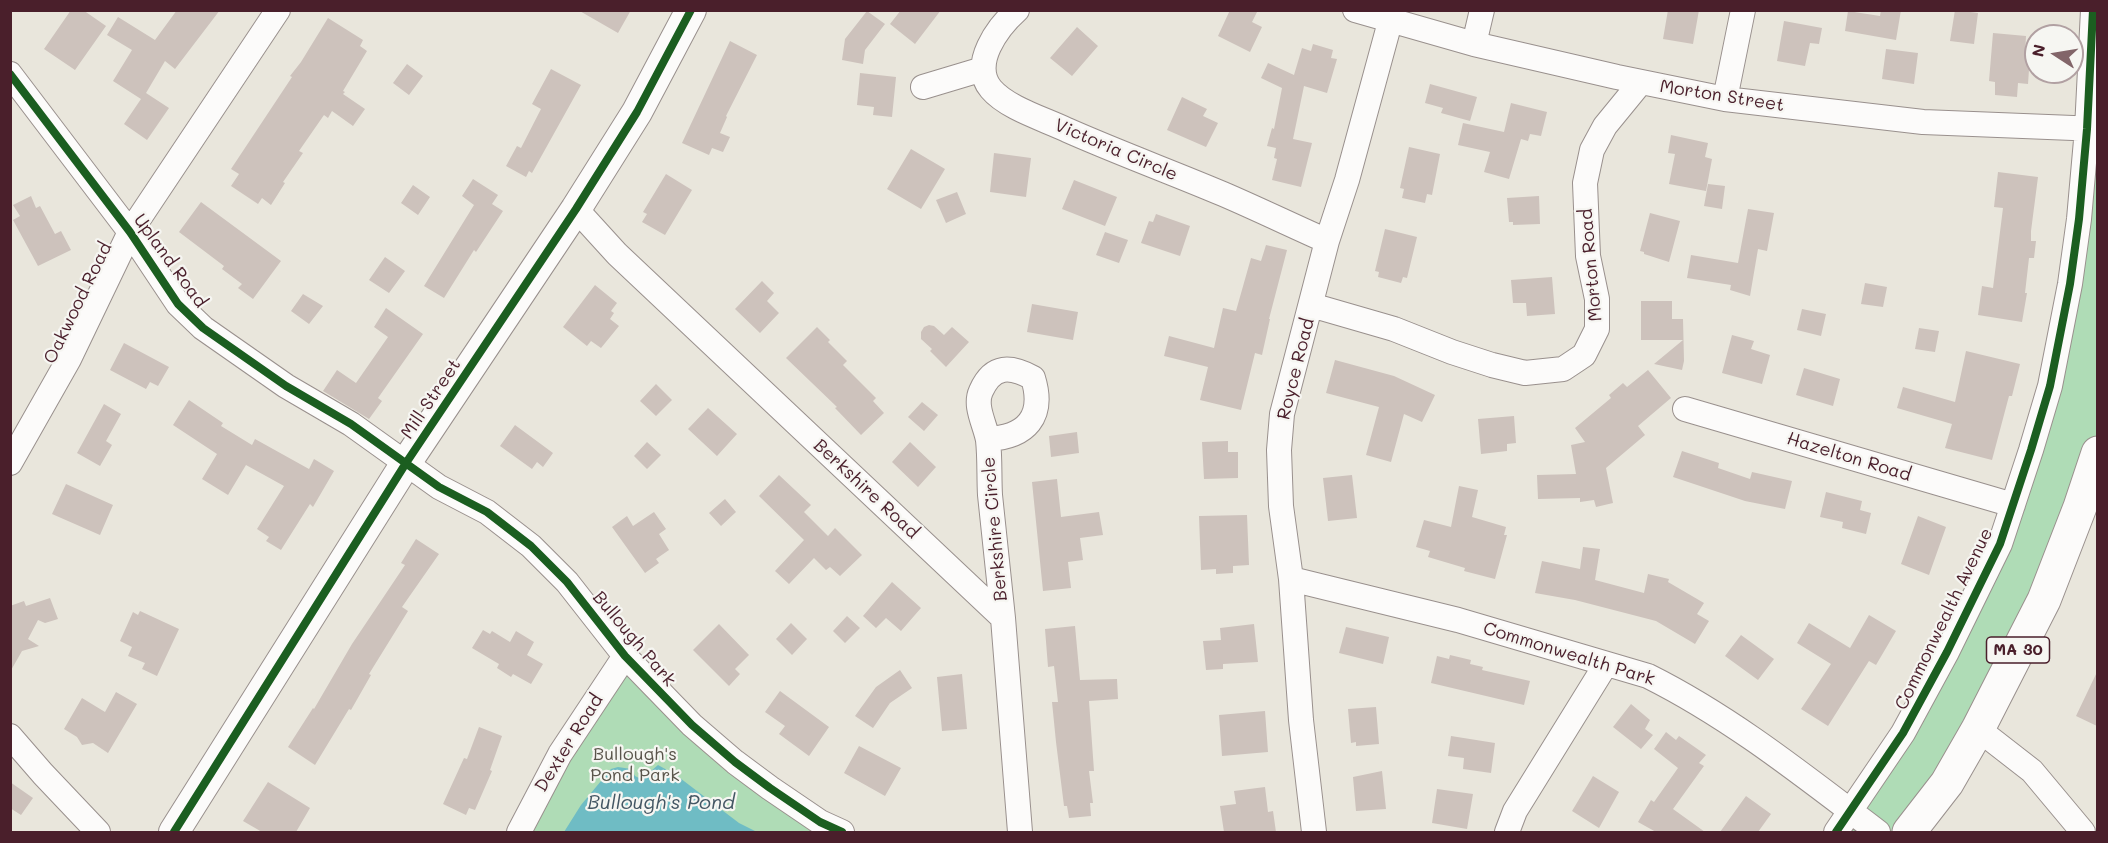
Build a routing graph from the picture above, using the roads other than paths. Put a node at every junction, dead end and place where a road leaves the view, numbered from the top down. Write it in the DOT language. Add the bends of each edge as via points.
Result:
graph roads {
  1 [pos="278,10"];
  2 [pos="691,10"];
  3 [pos="1017,10"];
  4 [pos="1355,10"];
  5 [pos="1482,10"];
  6 [pos="1743,10"];
  7 [pos="2093,10"];
  8 [pos="1390,22"];
  9 [pos="1474,44"];
  10 [pos="983,69"];
  11 [pos="10,74"];
  12 [pos="1641,82"];
  13 [pos="923,87"];
  14 [pos="1725,99"];
  15 [pos="2092,129"];
  16 [pos="576,209"];
  17 [pos="130,232"];
  18 [pos="1327,241"];
  19 [pos="1311,305"];
  20 [pos="1685,409"];
  21 [pos="988,440"];
  22 [pos="2097,453"];
  23 [pos="10,463"];
  24 [pos="406,463"];
  25 [pos="2013,505"];
  26 [pos="1291,579"];
  27 [pos="1003,618"];
  28 [pos="625,656"];
  29 [pos="1606,664"];
  30 [pos="1978,729"];
  31 [pos="10,736"];
  32 [pos="1851,812"];
  33 [pos="98,832"];
  34 [pos="174,832"];
  35 [pos="519,832"];
  36 [pos="842,832"];
  37 [pos="1020,832"];
  38 [pos="1314,832"];
  39 [pos="1507,832"];
  40 [pos="1836,832"];
  41 [pos="1878,832"];
  42 [pos="1909,832"];
  43 [pos="2083,832"];
  1 -- 17 [label="street, Oakwood Road"];
  2 -- 16 [label="street, Mill Street" via="638,112"];
  3 -- 10 [label="street" via="1004,22 987,50"];
  4 -- 8 [label="street, Morton Street"];
  5 -- 9 [label="street"];
  6 -- 14 [label="street"];
  7 -- 15 [label="street, Commonwealth Avenue"];
  8 -- 9 [label="street, Morton Street"];
  8 -- 18 [label="street, Royce Road"];
  9 -- 12 [label="street, Morton Street"];
  10 -- 13 [label="street"];
  10 -- 18 [label="street, Victoria Circle" via="990,88 1006,102"];
  11 -- 17 [label="street, Upland Road"];
  12 -- 14 [label="street, Morton Street"];
  12 -- 19 [label="street, Morton Road" via="1605,126 1592,150 1585,183 1597,329 1584,355 1563,369 1525,373"];
  14 -- 15 [label="street, Morton Street" via="1923,122"];
  15 -- 25 [label="street, Commonwealth Avenue" via="2050,386"];
  16 -- 24 [label="street, Mill Street"];
  16 -- 27 [label="street, Berkshire Road" via="625,262"];
  17 -- 23 [label="street, Oakwood Road" via="69,359"];
  17 -- 24 [label="street, Upland Road" via="178,304 202,328"];
  18 -- 19 [label="street, Royce Road"];
  19 -- 26 [label="street, Royce Road" via="1282,414 1279,450 1281,506"];
  20 -- 25 [label="street, Hazelton Road"];
  21 -- 27 [label="street, Berkshire Circle"];
  22 -- 30 [label="main road, MA 30" via="2044,600"];
  24 -- 28 [label="street, Bullough Park" via="487,512 531,546 567,582"];
  24 -- 34 [label="street, Mill Street"];
  25 -- 32 [label="street, Commonwealth Avenue" via="2000,544 1947,652 1903,734"];
  26 -- 29 [label="street, Commonwealth Park" via="1458,620"];
  26 -- 38 [label="street, Royce Road"];
  27 -- 37 [label="street"];
  28 -- 35 [label="street, Dexter Road" via="563,749"];
  28 -- 36 [label="street, Bullough Park" via="671,705 735,762 805,812"];
  29 -- 32 [label="street, Commonwealth Park" via="1648,676 1676,690 1727,721"];
  29 -- 39 [label="street" via="1515,811"];
  30 -- 42 [label="main road, MA 30" via="1947,783"];
  30 -- 43 [label="street" via="2032,771"];
  31 -- 33 [label="street"];
  32 -- 40 [label="street, Commonwealth Avenue"];
  32 -- 41 [label="street, Commonwealth Park"];
}
